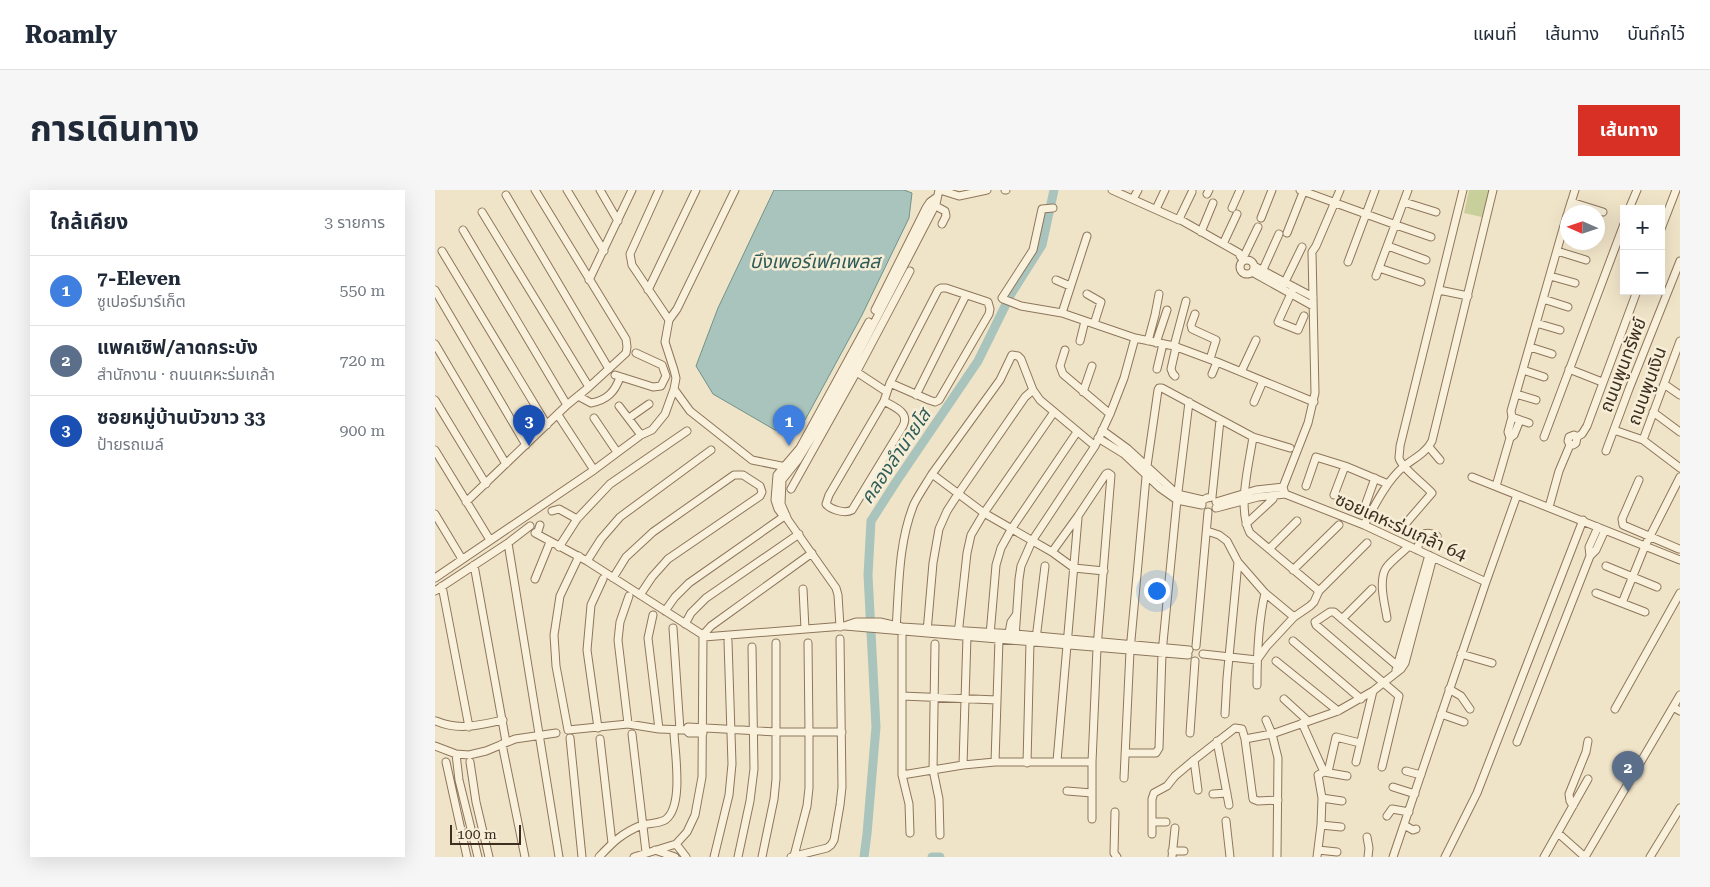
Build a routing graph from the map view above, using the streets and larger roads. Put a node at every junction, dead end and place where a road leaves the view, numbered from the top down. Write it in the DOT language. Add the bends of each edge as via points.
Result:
graph roads {
  1 [pos="535,190"];
  2 [pos="567,190"];
  3 [pos="600,190"];
  4 [pos="633,190"];
  5 [pos="659,190"];
  6 [pos="696,190"];
  7 [pos="735,190"];
  8 [pos="956,190"];
  9 [pos="987,190"];
  10 [pos="1112,190"];
  11 [pos="1138,190"];
  12 [pos="1165,190"];
  13 [pos="1240,190"];
  14 [pos="1272,190"];
  15 [pos="1303,190"];
  16 [pos="1340,190"];
  17 [pos="1375,190"];
  18 [pos="1408,190"];
  19 [pos="1463,190"];
  20 [pos="1493,190"];
  21 [pos="1575,190"];
  22 [pos="1637,190"];
  23 [pos="1676,190"];
  24 [pos="975,191"];
  25 [pos="939,192"];
  26 [pos="1191,192"];
  27 [pos="506,195"];
  28 [pos="964,195"];
  29 [pos="1133,199"];
  30 [pos="1404,202"];
  31 [pos="1571,202"];
  32 [pos="1213,203"];
  33 [pos="1335,203"];
  34 [pos="932,204"];
  35 [pos="1570,205"];
  36 [pos="1581,205"];
  37 [pos="1631,205"];
  38 [pos="1053,208"];
  39 [pos="1156,209"];
  40 [pos="482,212"];
  41 [pos="1436,212"];
  42 [pos="1367,214"];
  43 [pos="1261,218"];
  44 [pos="1665,219"];
  45 [pos="1179,220"];
  46 [pos="618,221"];
  47 [pos="942,224"];
  48 [pos="1395,226"];
  49 [pos="1258,227"];
  50 [pos="463,230"];
  51 [pos="1201,232"];
  52 [pos="1620,235"];
  53 [pos="1087,236"];
  54 [pos="1431,237"];
  55 [pos="1560,243"];
  56 [pos="1223,244"];
  57 [pos="1388,246"];
  58 [pos="1301,247"];
  59 [pos="443,251"];
  60 [pos="604,251"];
  61 [pos="1557,251"];
  62 [pos="1242,258"];
  63 [pos="1426,260"];
  64 [pos="1586,260"];
  65 [pos="1680,261"];
  66 [pos="1348,262"];
  67 [pos="1379,268"];
  68 [pos="1253,269"];
  69 [pos="910,272"];
  70 [pos="1261,274"];
  71 [pos="1376,276"];
  72 [pos="1550,276"];
  73 [pos="589,280"];
  74 [pos="1056,280"];
  75 [pos="1421,282"];
  76 [pos="1575,283"];
  77 [pos="1283,285"];
  78 [pos="1070,286"];
  79 [pos="435,290"];
  80 [pos="648,290"];
  81 [pos="1292,290"];
  82 [pos="1439,290"];
  83 [pos="1087,294"];
  84 [pos="1159,294"];
  85 [pos="966,295"];
  86 [pos="1635,295"];
  87 [pos="1468,296"];
  88 [pos="1313,297"];
  89 [pos="1543,299"];
  90 [pos="1186,301"];
  91 [pos="1313,306"];
  92 [pos="1568,306"];
  93 [pos="1167,310"];
  94 [pos="1061,313"];
  95 [pos="1195,314"];
  96 [pos="1304,316"];
  97 [pos="669,320"];
  98 [pos="1085,321"];
  99 [pos="1537,323"];
  100 [pos="1094,324"];
  101 [pos="1560,330"];
  102 [pos="1135,338"];
  103 [pos="1256,340"];
  104 [pos="1079,341"];
  105 [pos="1148,341"];
  106 [pos="1680,341"];
  107 [pos="1159,343"];
  108 [pos="435,344"];
  109 [pos="1175,347"];
  110 [pos="1530,347"];
  111 [pos="1065,350"];
  112 [pos="636,353"];
  113 [pos="1552,354"];
  114 [pos="1213,360"];
  115 [pos="848,366"];
  116 [pos="1092,366"];
  117 [pos="1157,368"];
  118 [pos="1569,369"];
  119 [pos="1523,370"];
  120 [pos="857,371"];
  121 [pos="1241,372"];
  122 [pos="615,373"];
  123 [pos="1211,374"];
  124 [pos="1175,376"];
  125 [pos="1544,376"];
  126 [pos="1263,381"];
  127 [pos="1602,382"];
  128 [pos="890,383"];
  129 [pos="1664,384"];
  130 [pos="589,387"];
  131 [pos="675,389"];
  132 [pos="1033,390"];
  133 [pos="887,392"];
  134 [pos="1083,392"];
  135 [pos="1516,394"];
  136 [pos="916,395"];
  137 [pos="1680,395"];
  138 [pos="578,396"];
  139 [pos="435,400"];
  140 [pos="1535,400"];
  141 [pos="884,401"];
  142 [pos="1189,402"];
  143 [pos="1254,402"];
  144 [pos="1314,402"];
  145 [pos="649,404"];
  146 [pos="567,405"];
  147 [pos="619,406"];
  148 [pos="1054,412"];
  149 [pos="1653,412"];
  150 [pos="558,414"];
  151 [pos="1110,414"];
  152 [pos="1512,417"];
  153 [pos="595,418"];
  154 [pos="629,418"];
  155 [pos="1220,420"];
  156 [pos="1520,420"];
  157 [pos="1529,422"];
  158 [pos="547,425"];
  159 [pos="1103,430"];
  160 [pos="1615,430"];
  161 [pos="687,431"];
  162 [pos="1077,432"];
  163 [pos="1680,432"];
  164 [pos="641,435"];
  165 [pos="1253,437"];
  166 [pos="1544,437"];
  167 [pos="1099,438"];
  168 [pos="1510,438"];
  169 [pos="1643,440"];
  170 [pos="527,445"];
  171 [pos="1095,446"];
  172 [pos="1429,447"];
  173 [pos="1290,448"];
  174 [pos="435,450"];
  175 [pos="711,450"];
  176 [pos="1606,451"];
  177 [pos="617,452"];
  178 [pos="1440,460"];
  179 [pos="506,464"];
  180 [pos="1147,466"];
  181 [pos="1345,466"];
  182 [pos="787,467"];
  183 [pos="1403,467"];
  184 [pos="1680,468"];
  185 [pos="594,470"];
  186 [pos="932,474"];
  187 [pos="1146,474"];
  188 [pos="1472,477"];
  189 [pos="1680,477"];
  190 [pos="1375,478"];
  191 [pos="1639,480"];
  192 [pos="486,484"];
  193 [pos="1388,484"];
  194 [pos="1305,486"];
  195 [pos="1496,486"];
  196 [pos="791,489"];
  197 [pos="1284,490"];
  198 [pos="958,494"];
  199 [pos="1517,494"];
  200 [pos="1334,495"];
  201 [pos="1245,496"];
  202 [pos="1177,497"];
  203 [pos="1273,499"];
  204 [pos="466,502"];
  205 [pos="1215,502"];
  206 [pos="1202,503"];
  207 [pos="1365,506"];
  208 [pos="1551,508"];
  209 [pos="552,511"];
  210 [pos="1208,512"];
  211 [pos="984,513"];
  212 [pos="435,514"];
  213 [pos="1078,516"];
  214 [pos="786,517"];
  215 [pos="577,519"];
  216 [pos="1583,520"];
  217 [pos="1297,521"];
  218 [pos="1407,522"];
  219 [pos="1245,524"];
  220 [pos="540,525"];
  221 [pos="1339,525"];
  222 [pos="1364,525"];
  223 [pos="530,526"];
  224 [pos="1012,528"];
  225 [pos="1601,528"];
  226 [pos="1207,531"];
  227 [pos="799,534"];
  228 [pos="1437,536"];
  229 [pos="1650,537"];
  230 [pos="490,540"];
  231 [pos="1032,541"];
  232 [pos="550,542"];
  233 [pos="508,543"];
  234 [pos="1367,543"];
  235 [pos="1409,546"];
  236 [pos="1645,546"];
  237 [pos="559,547"];
  238 [pos="1680,548"];
  239 [pos="1269,549"];
  240 [pos="1417,550"];
  241 [pos="1051,552"];
  242 [pos="812,553"];
  243 [pos="579,556"];
  244 [pos="1431,556"];
  245 [pos="462,559"];
  246 [pos="1678,559"];
  247 [pos="587,561"];
  248 [pos="1238,562"];
  249 [pos="474,565"];
  250 [pos="1045,566"];
  251 [pos="1606,566"];
  252 [pos="1074,568"];
  253 [pos="1293,570"];
  254 [pos="1104,571"];
  255 [pos="1632,577"];
  256 [pos="435,578"];
  257 [pos="613,578"];
  258 [pos="535,579"];
  259 [pos="603,579"];
  260 [pos="1485,582"];
  261 [pos="442,586"];
  262 [pos="1657,587"];
  263 [pos="803,589"];
  264 [pos="1372,589"];
  265 [pos="435,591"];
  266 [pos="1319,591"];
  267 [pos="1265,593"];
  268 [pos="1595,593"];
  269 [pos="1680,593"];
  270 [pos="640,595"];
  271 [pos="629,596"];
  272 [pos="1622,603"];
  273 [pos="665,611"];
  274 [pos="1645,612"];
  275 [pos="653,615"];
  276 [pos="1294,617"];
  277 [pos="1387,618"];
  278 [pos="1342,619"];
  279 [pos="685,624"];
  280 [pos="842,626"];
  281 [pos="673,628"];
  282 [pos="805,629"];
  283 [pos="898,629"];
  284 [pos="927,631"];
  285 [pos="958,633"];
  286 [pos="990,635"];
  287 [pos="704,636"];
  288 [pos="967,636"];
  289 [pos="1011,637"];
  290 [pos="840,639"];
  291 [pos="999,639"];
  292 [pos="1034,640"];
  293 [pos="728,641"];
  294 [pos="1293,641"];
  295 [pos="1066,642"];
  296 [pos="776,643"];
  297 [pos="808,643"];
  298 [pos="935,644"];
  299 [pos="1097,645"];
  300 [pos="1196,646"];
  301 [pos="752,647"];
  302 [pos="1130,648"];
  303 [pos="1163,650"];
  304 [pos="1188,652"];
  305 [pos="1203,654"];
  306 [pos="1461,654"];
  307 [pos="1229,657"];
  308 [pos="1257,660"];
  309 [pos="1195,661"];
  310 [pos="1276,662"];
  311 [pos="1492,663"];
  312 [pos="1398,669"];
  313 [pos="1383,683"];
  314 [pos="1257,685"];
  315 [pos="1449,689"];
  316 [pos="1373,691"];
  317 [pos="1680,695"];
  318 [pos="902,696"];
  319 [pos="934,696"];
  320 [pos="965,698"];
  321 [pos="1284,699"];
  322 [pos="1361,699"];
  323 [pos="997,700"];
  324 [pos="1673,707"];
  325 [pos="1469,709"];
  326 [pos="1615,709"];
  327 [pos="1338,711"];
  328 [pos="1680,711"];
  329 [pos="1225,714"];
  330 [pos="1441,714"];
  331 [pos="435,720"];
  332 [pos="503,720"];
  333 [pos="1266,720"];
  334 [pos="1305,722"];
  335 [pos="1464,722"];
  336 [pos="628,724"];
  337 [pos="469,727"];
  338 [pos="598,728"];
  339 [pos="659,729"];
  340 [pos="703,730"];
  341 [pos="731,730"];
  342 [pos="753,730"];
  343 [pos="680,731"];
  344 [pos="777,732"];
  345 [pos="809,732"];
  346 [pos="842,732"];
  347 [pos="556,733"];
  348 [pos="1190,733"];
  349 [pos="539,734"];
  350 [pos="632,734"];
  351 [pos="1272,734"];
  352 [pos="570,738"];
  353 [pos="600,739"];
  354 [pos="1245,739"];
  355 [pos="1217,741"];
  356 [pos="1588,741"];
  357 [pos="1517,742"];
  358 [pos="504,743"];
  359 [pos="1360,743"];
  360 [pos="435,746"];
  361 [pos="1125,753"];
  362 [pos="456,754"];
  363 [pos="1194,760"];
  364 [pos="446,762"];
  365 [pos="470,762"];
  366 [pos="995,762"];
  367 [pos="1057,762"];
  368 [pos="1091,762"];
  369 [pos="1356,762"];
  370 [pos="1027,763"];
  371 [pos="963,765"];
  372 [pos="1381,767"];
  373 [pos="933,770"];
  374 [pos="1406,771"];
  375 [pos="1326,772"];
  376 [pos="902,775"];
  377 [pos="1421,775"];
  378 [pos="1347,776"];
  379 [pos="1124,778"];
  380 [pos="1588,779"];
  381 [pos="1393,787"];
  382 [pos="1198,790"];
  383 [pos="1067,791"];
  384 [pos="1092,793"];
  385 [pos="1227,793"];
  386 [pos="1213,794"];
  387 [pos="1415,794"];
  388 [pos="1322,798"];
  389 [pos="1278,800"];
  390 [pos="1342,801"];
  391 [pos="476,802"];
  392 [pos="465,805"];
  393 [pos="1229,805"];
  394 [pos="1573,806"];
  395 [pos="456,807"];
  396 [pos="1680,808"];
  397 [pos="1115,812"];
  398 [pos="1409,812"];
  399 [pos="1387,816"];
  400 [pos="1093,819"];
  401 [pos="1226,821"];
  402 [pos="1152,822"];
  403 [pos="1166,822"];
  404 [pos="644,825"];
  405 [pos="1321,825"];
  406 [pos="1404,825"];
  407 [pos="1341,826"];
  408 [pos="1175,828"];
  409 [pos="1416,829"];
  410 [pos="1558,833"];
  411 [pos="910,834"];
  412 [pos="1152,834"];
  413 [pos="940,835"];
  414 [pos="1367,837"];
  415 [pos="612,843"];
  416 [pos="676,844"];
  417 [pos="655,850"];
  418 [pos="1185,851"];
  419 [pos="646,852"];
  420 [pos="1337,852"];
  421 [pos="1317,853"];
  422 [pos="1172,854"];
  423 [pos="467,857"];
  424 [pos="477,857"];
  425 [pos="489,857"];
  426 [pos="525,857"];
  427 [pos="559,857"];
  428 [pos="582,857"];
  429 [pos="599,857"];
  430 [pos="634,857"];
  431 [pos="675,857"];
  432 [pos="686,857"];
  433 [pos="714,857"];
  434 [pos="738,857"];
  435 [pos="762,857"];
  436 [pos="793,857"];
  437 [pos="1117,857"];
  438 [pos="1230,857"];
  439 [pos="1277,857"];
  440 [pos="1368,857"];
  441 [pos="1393,857"];
  442 [pos="1445,857"];
  443 [pos="1544,857"];
  444 [pos="1585,857"];
  445 [pos="1650,857"];
  1 -- 73 [label="street"];
  2 -- 60 [label="street"];
  3 -- 46 [label="street"];
  4 -- 46 [label="street"];
  5 -- 80 [label="street" via="630,254 632,265"];
  6 -- 80 [label="street"];
  7 -- 97 [label="street" via="677,310"];
  8 -- 28 [label="street"];
  9 -- 24 [label="street"];
  10 -- 29 [label="street"];
  11 -- 29 [label="street"];
  12 -- 39 [label="street"];
  13 -- 56 [label="street"];
  14 -- 43 [label="street"];
  15 -- 33 [label="street"];
  15 -- 70 [label="street"];
  16 -- 33 [label="street"];
  17 -- 42 [label="street"];
  18 -- 30 [label="street"];
  19 -- 82 [label="street"];
  20 -- 87 [label="street"];
  21 -- 31 [label="street"];
  22 -- 37 [label="street"];
  23 -- 44 [label="street"];
  24 -- 28 [label="street"];
  25 -- 28 [label="street"];
  25 -- 34 [label="street"];
  26 -- 45 [label="street"];
  27 -- 122 [label="street"];
  29 -- 39 [label="street"];
  30 -- 41 [label="street"];
  30 -- 48 [label="street"];
  31 -- 35 [label="street"];
  31 -- 36 [label="street"];
  32 -- 51 [label="street"];
  33 -- 42 [label="street"];
  33 -- 88 [label="street" via="1314,252"];
  34 -- 47 [label="street" via="945,211"];
  34 -- 115 [label="street"];
  38 -- 94 [label="street" via="1041,209 1033,250 1002,298 1014,304"];
  39 -- 45 [label="street"];
  40 -- 130 [label="street"];
  42 -- 48 [label="street"];
  42 -- 66 [label="street"];
  45 -- 51 [label="street"];
  46 -- 60 [label="street"];
  48 -- 54 [label="street"];
  48 -- 57 [label="street"];
  49 -- 62 [label="street"];
  50 -- 146 [label="street"];
  51 -- 56 [label="street"];
  52 -- 118 [label="street"];
  53 -- 78 [label="street"];
  55 -- 61 [label="street"];
  56 -- 62 [label="street"];
  57 -- 63 [label="street"];
  57 -- 67 [label="street"];
  58 -- 77 [label="street"];
  59 -- 158 [label="street"];
  60 -- 73 [label="street"];
  61 -- 64 [label="street"];
  61 -- 72 [label="street"];
  62 -- 68 [label="street" via="1251,261"];
  62 -- 68 [label="street" via="1241,271 1245,274"];
  65 -- 160 [label="street, ถนนพูนทรัพย์"];
  67 -- 71 [label="street"];
  67 -- 75 [label="street"];
  68 -- 70 [label="street"];
  69 -- 120 [label="street"];
  70 -- 77 [label="street"];
  72 -- 76 [label="street"];
  72 -- 89 [label="street"];
  73 -- 122 [label="street" via="626,340 626,353"];
  74 -- 78 [label="street"];
  77 -- 81 [label="street"];
  78 -- 94 [label="street"];
  79 -- 170 [label="street"];
  80 -- 97 [label="street"];
  81 -- 88 [label="street"];
  81 -- 91 [label="street"];
  81 -- 96 [label="street" via="1278,322 1298,330"];
  82 -- 87 [label="street"];
  82 -- 183 [label="street" via="1400,446 1399,458"];
  83 -- 100 [label="street" via="1101,302"];
  84 -- 105 [label="street"];
  85 -- 128 [label="street" via="946,288 938,290"];
  85 -- 136 [label="street"];
  85 -- 136 [label="street" via="988,302 989,314 939,400 935,402"];
  86 -- 127 [label="street"];
  87 -- 172 [label="street"];
  88 -- 91 [label="street"];
  89 -- 92 [label="street"];
  89 -- 99 [label="street"];
  90 -- 109 [label="street"];
  91 -- 144 [label="street"];
  93 -- 107 [label="street"];
  94 -- 98 [label="street"];
  95 -- 114 [label="street" via="1192,329 1216,340"];
  97 -- 131 [label="street" via="665,342 676,378"];
  98 -- 100 [label="street"];
  98 -- 104 [label="street"];
  99 -- 101 [label="street"];
  99 -- 110 [label="street"];
  100 -- 102 [label="street"];
  102 -- 105 [label="street"];
  102 -- 151 [label="street"];
  103 -- 121 [label="street"];
  105 -- 107 [label="street"];
  106 -- 129 [label="street, ถนนพูนเงิน"];
  107 -- 109 [label="street"];
  107 -- 117 [label="street"];
  108 -- 179 [label="street"];
  109 -- 114 [label="street"];
  109 -- 124 [label="street" via="1171,369"];
  110 -- 113 [label="street"];
  110 -- 119 [label="street"];
  111 -- 134 [label="street" via="1060,366 1063,374"];
  112 -- 122 [label="street" via="661,365 666,376 661,386 653,387"];
  114 -- 121 [label="street"];
  114 -- 123 [label="street"];
  115 -- 120 [label="street"];
  115 -- 182 [label="street" via="831,406 798,460"];
  116 -- 134 [label="street"];
  118 -- 127 [label="street"];
  118 -- 166 [label="street"];
  119 -- 125 [label="street"];
  119 -- 135 [label="street"];
  120 -- 133 [label="street"];
  120 -- 196 [label="street"];
  121 -- 126 [label="street"];
  122 -- 130 [label="street"];
  122 -- 138 [label="street" via="614,391 604,399 591,403"];
  126 -- 143 [label="street"];
  126 -- 144 [label="street"];
  127 -- 208 [label="street" via="1587,426 1577,437 1577,443 1571,444 1559,471"];
  128 -- 133 [label="street"];
  128 -- 136 [label="street"];
  129 -- 137 [label="street"];
  129 -- 149 [label="street, ถนนพูนเงิน"];
  130 -- 138 [label="street"];
  131 -- 164 [label="street" via="665,414 652,430"];
  131 -- 182 [label="street" via="690,411 752,460"];
  132 -- 148 [label="street"];
  132 -- 186 [label="street" via="1021,358 1012,355 1000,380"];
  132 -- 198 [label="street"];
  133 -- 141 [label="street"];
  134 -- 151 [label="street"];
  135 -- 140 [label="street"];
  135 -- 152 [label="street"];
  138 -- 146 [label="street"];
  139 -- 192 [label="street"];
  141 -- 141 [label="street" via="829,495 826,504 829,507 844,512 853,510 906,421 902,411"];
  142 -- 155 [label="street"];
  142 -- 180 [label="street" via="1159,388"];
  142 -- 202 [label="street"];
  144 -- 197 [label="street"];
  145 -- 154 [label="street"];
  146 -- 150 [label="street"];
  147 -- 154 [label="street"];
  148 -- 162 [label="street"];
  148 -- 211 [label="street"];
  149 -- 163 [label="street"];
  149 -- 169 [label="street, ถนนพูนเงิน"];
  150 -- 158 [label="street"];
  150 -- 185 [label="street"];
  151 -- 159 [label="street"];
  152 -- 156 [label="street"];
  152 -- 168 [label="street" via="1508,432"];
  153 -- 177 [label="street"];
  154 -- 164 [label="street"];
  155 -- 165 [label="street"];
  155 -- 205 [label="street"];
  156 -- 157 [label="street"];
  156 -- 168 [label="street"];
  158 -- 170 [label="street"];
  159 -- 167 [label="street"];
  159 -- 180 [label="street"];
  160 -- 169 [label="street"];
  160 -- 176 [label="street, ถนนพูนทรัพย์"];
  161 -- 215 [label="street" via="610,484"];
  162 -- 171 [label="street"];
  162 -- 224 [label="street"];
  164 -- 177 [label="street"];
  165 -- 173 [label="street"];
  165 -- 201 [label="street"];
  167 -- 171 [label="street"];
  167 -- 187 [label="street"];
  168 -- 195 [label="street"];
  169 -- 184 [label="street"];
  170 -- 179 [label="street"];
  171 -- 231 [label="street"];
  172 -- 178 [label="street"];
  172 -- 183 [label="street"];
  174 -- 204 [label="street"];
  175 -- 247 [label="street" via="620,517"];
  177 -- 185 [label="street"];
  179 -- 192 [label="street"];
  180 -- 187 [label="street"];
  180 -- 202 [label="street"];
  181 -- 190 [label="street"];
  181 -- 194 [label="street" via="1316,457"];
  181 -- 200 [label="street"];
  182 -- 214 [label="street" via="779,479 778,500 778,509"];
  183 -- 193 [label="street"];
  183 -- 218 [label="street" via="1432,493"];
  185 -- 230 [label="street"];
  186 -- 198 [label="street"];
  186 -- 283 [label="street" via="915,503 905,531"];
  187 -- 202 [label="street"];
  187 -- 302 [label="street"];
  188 -- 195 [label="street"];
  189 -- 229 [label="street"];
  190 -- 193 [label="street"];
  190 -- 207 [label="street"];
  191 -- 229 [label="street" via="1622,522"];
  192 -- 204 [label="street"];
  193 -- 222 [label="street"];
  195 -- 199 [label="street"];
  197 -- 201 [label="street"];
  197 -- 222 [label="street, ซอยเคหะร่มเกล้า 64"];
  198 -- 211 [label="street"];
  198 -- 284 [label="street" via="947,511 937,538"];
  199 -- 208 [label="street"];
  199 -- 260 [label="street"];
  201 -- 205 [label="street"];
  201 -- 219 [label="street"];
  202 -- 206 [label="street"];
  202 -- 303 [label="street"];
  203 -- 219 [label="street"];
  204 -- 230 [label="street"];
  205 -- 206 [label="street" via="1207,498"];
  205 -- 210 [label="street" via="1214,511"];
  206 -- 210 [label="street"];
  208 -- 216 [label="street"];
  209 -- 215 [label="street" via="559,509"];
  210 -- 226 [label="street"];
  211 -- 224 [label="street"];
  211 -- 285 [label="street" via="971,535 967,553"];
  212 -- 245 [label="street"];
  213 -- 241 [label="street"];
  213 -- 252 [label="street"];
  213 -- 254 [label="street" via="1106,474 1110,474"];
  214 -- 227 [label="street"];
  214 -- 273 [label="street" via="689,583"];
  215 -- 237 [label="street"];
  216 -- 225 [label="street"];
  216 -- 442 [label="street" via="1477,793"];
  217 -- 239 [label="street"];
  219 -- 239 [label="street" via="1250,533"];
  220 -- 232 [label="street" via="536,534"];
  221 -- 253 [label="street"];
  222 -- 235 [label="street, ซอยเคหะร่มเกล้า 64"];
  223 -- 233 [label="street"];
  224 -- 231 [label="street"];
  224 -- 286 [label="street" via="996,565"];
  225 -- 236 [label="street"];
  225 -- 357 [label="street" via="1596,550"];
  226 -- 248 [label="street" via="1227,541"];
  226 -- 300 [label="street"];
  227 -- 242 [label="street"];
  227 -- 279 [label="street" via="706,598"];
  228 -- 240 [label="street" via="1424,533"];
  229 -- 236 [label="street"];
  229 -- 238 [label="street"];
  230 -- 245 [label="street"];
  231 -- 241 [label="street"];
  231 -- 289 [label="street" via="1021,566"];
  232 -- 237 [label="street"];
  232 -- 258 [label="street"];
  233 -- 249 [label="street"];
  233 -- 349 [label="street"];
  234 -- 266 [label="street"];
  235 -- 240 [label="street, ซอยเคหะร่มเกล้า 64"];
  235 -- 277 [label="street" via="1386,568 1383,591"];
  236 -- 246 [label="street"];
  236 -- 255 [label="street"];
  237 -- 243 [label="street"];
  238 -- 246 [label="street"];
  239 -- 253 [label="street"];
  240 -- 244 [label="street, ซอยเคหะร่มเกล้า 64"];
  241 -- 252 [label="street"];
  242 -- 280 [label="street" via="836,588"];
  242 -- 287 [label="street" via="711,626"];
  243 -- 247 [label="street"];
  243 -- 338 [label="street" via="560,596 554,635 556,666 568,730"];
  244 -- 260 [label="street, ซอยเคหะร่มเกล้า 64"];
  244 -- 312 [label="street" via="1405,663"];
  245 -- 256 [label="street"];
  247 -- 257 [label="street"];
  248 -- 267 [label="street"];
  248 -- 307 [label="street"];
  249 -- 261 [label="street"];
  249 -- 332 [label="street"];
  250 -- 292 [label="street"];
  251 -- 255 [label="street"];
  252 -- 254 [label="street"];
  252 -- 295 [label="street"];
  253 -- 266 [label="street"];
  254 -- 299 [label="street"];
  255 -- 262 [label="street"];
  255 -- 272 [label="street"];
  257 -- 270 [label="street"];
  257 -- 270 [label="street" via="627,558 653,532 734,475 743,475 760,486 760,496 668,559"];
  259 -- 338 [label="street" via="591,604 587,650"];
  260 -- 306 [label="street"];
  261 -- 265 [label="street"];
  261 -- 337 [label="street"];
  263 -- 282 [label="street"];
  264 -- 278 [label="street"];
  266 -- 276 [label="street" via="1314,602"];
  267 -- 276 [label="street"];
  267 -- 308 [label="street"];
  268 -- 272 [label="street"];
  269 -- 326 [label="street"];
  270 -- 273 [label="street"];
  271 -- 336 [label="street" via="618,640"];
  272 -- 274 [label="street"];
  273 -- 279 [label="street"];
  275 -- 339 [label="street" via="648,638"];
  276 -- 308 [label="street"];
  278 -- 312 [label="street"];
  278 -- 313 [label="street" via="1332,611 1315,624"];
  279 -- 287 [label="street"];
  280 -- 282 [label="street"];
  280 -- 283 [label="street"];
  281 -- 343 [label="street"];
  282 -- 287 [label="street"];
  283 -- 284 [label="street"];
  283 -- 318 [label="street"];
  284 -- 285 [label="street"];
  285 -- 286 [label="street"];
  285 -- 288 [label="street"];
  286 -- 288 [label="street"];
  286 -- 289 [label="street"];
  286 -- 291 [label="street"];
  287 -- 340 [label="street"];
  288 -- 320 [label="street"];
  289 -- 291 [label="street"];
  289 -- 292 [label="street"];
  290 -- 346 [label="street"];
  291 -- 323 [label="street"];
  292 -- 295 [label="street"];
  292 -- 370 [label="street"];
  293 -- 341 [label="street"];
  294 -- 322 [label="street"];
  295 -- 299 [label="street"];
  295 -- 367 [label="street"];
  296 -- 344 [label="street"];
  297 -- 345 [label="street"];
  298 -- 319 [label="street"];
  299 -- 302 [label="street"];
  299 -- 368 [label="street"];
  300 -- 304 [label="street"];
  300 -- 305 [label="street"];
  301 -- 342 [label="street"];
  302 -- 303 [label="street"];
  302 -- 361 [label="street"];
  303 -- 304 [label="street"];
  303 -- 361 [label="street" via="1158,751"];
  304 -- 309 [label="street" via="1189,658"];
  305 -- 307 [label="street"];
  305 -- 309 [label="street"];
  306 -- 311 [label="street"];
  306 -- 315 [label="street"];
  307 -- 308 [label="street"];
  307 -- 329 [label="street"];
  308 -- 314 [label="street"];
  309 -- 348 [label="street"];
  310 -- 327 [label="street"];
  312 -- 313 [label="street"];
  313 -- 316 [label="street"];
  313 -- 372 [label="street" via="1399,699"];
  315 -- 325 [label="street" via="1461,696"];
  315 -- 330 [label="street"];
  316 -- 322 [label="street"];
  316 -- 359 [label="street"];
  317 -- 324 [label="street"];
  318 -- 319 [label="street"];
  318 -- 376 [label="street"];
  319 -- 320 [label="street"];
  319 -- 373 [label="street"];
  320 -- 323 [label="street"];
  320 -- 371 [label="street"];
  321 -- 334 [label="street"];
  322 -- 327 [label="street"];
  323 -- 366 [label="street"];
  324 -- 328 [label="street"];
  324 -- 444 [label="street"];
  327 -- 334 [label="street"];
  330 -- 335 [label="street"];
  330 -- 377 [label="street"];
  331 -- 337 [label="street" via="447,726"];
  332 -- 337 [label="street"];
  332 -- 358 [label="street"];
  333 -- 351 [label="street"];
  334 -- 351 [label="street"];
  334 -- 375 [label="street"];
  336 -- 338 [label="street"];
  336 -- 339 [label="street"];
  339 -- 343 [label="street"];
  340 -- 341 [label="street"];
  340 -- 343 [label="street" via="688,727"];
  340 -- 416 [label="street" via="700,796 687,832"];
  341 -- 342 [label="street"];
  341 -- 433 [label="street" via="731,782"];
  342 -- 344 [label="street"];
  342 -- 434 [label="street" via="752,788"];
  343 -- 404 [label="street" via="671,813 665,820"];
  344 -- 345 [label="street"];
  344 -- 435 [label="street" via="775,792"];
  345 -- 346 [label="street"];
  345 -- 436 [label="street" via="807,806"];
  346 -- 436 [label="street" via="841,806 834,840 827,848"];
  347 -- 349 [label="street"];
  349 -- 358 [label="street"];
  349 -- 427 [label="street"];
  350 -- 404 [label="street"];
  351 -- 354 [label="street"];
  351 -- 389 [label="street" via="1278,758"];
  352 -- 428 [label="street"];
  353 -- 415 [label="street"];
  354 -- 355 [label="street" via="1238,728"];
  354 -- 389 [label="street" via="1253,799 1258,802"];
  355 -- 363 [label="street"];
  355 -- 385 [label="street"];
  356 -- 394 [label="street" via="1569,794"];
  358 -- 362 [label="street" via="469,755"];
  358 -- 426 [label="street"];
  359 -- 369 [label="street"];
  359 -- 375 [label="street" via="1336,737"];
  360 -- 362 [label="street"];
  361 -- 379 [label="street"];
  362 -- 392 [label="street"];
  363 -- 382 [label="street"];
  363 -- 402 [label="street" via="1152,796"];
  364 -- 395 [label="street"];
  365 -- 391 [label="street"];
  366 -- 370 [label="street"];
  366 -- 371 [label="street"];
  367 -- 368 [label="street"];
  367 -- 370 [label="street"];
  368 -- 384 [label="street"];
  371 -- 373 [label="street"];
  373 -- 376 [label="street"];
  373 -- 413 [label="street" via="939,799"];
  374 -- 377 [label="street"];
  375 -- 378 [label="street"];
  375 -- 388 [label="street" via="1317,778"];
  376 -- 411 [label="street" via="909,804"];
  377 -- 387 [label="street"];
  380 -- 394 [label="street"];
  381 -- 387 [label="street"];
  383 -- 384 [label="street"];
  384 -- 400 [label="street"];
  385 -- 386 [label="street"];
  385 -- 393 [label="street"];
  387 -- 398 [label="street"];
  388 -- 390 [label="street"];
  388 -- 405 [label="street"];
  389 -- 439 [label="street"];
  391 -- 392 [label="street"];
  391 -- 425 [label="street"];
  392 -- 395 [label="street"];
  392 -- 424 [label="street"];
  394 -- 410 [label="street"];
  395 -- 423 [label="street"];
  396 -- 445 [label="street"];
  397 -- 437 [label="street" via="1114,853"];
  398 -- 399 [label="street" via="1393,809"];
  398 -- 406 [label="street"];
  401 -- 438 [label="street"];
  402 -- 403 [label="street"];
  402 -- 412 [label="street"];
  404 -- 415 [label="street" via="620,835"];
  404 -- 419 [label="street"];
  405 -- 407 [label="street"];
  405 -- 421 [label="street"];
  406 -- 409 [label="street"];
  406 -- 441 [label="street"];
  408 -- 422 [label="street"];
  410 -- 443 [label="street"];
  410 -- 444 [label="street"];
  414 -- 440 [label="street"];
  415 -- 429 [label="street"];
  416 -- 417 [label="street"];
  416 -- 432 [label="street"];
  417 -- 419 [label="street"];
  417 -- 431 [label="street"];
  418 -- 422 [label="street"];
  419 -- 430 [label="street"];
  420 -- 421 [label="street"];
}
